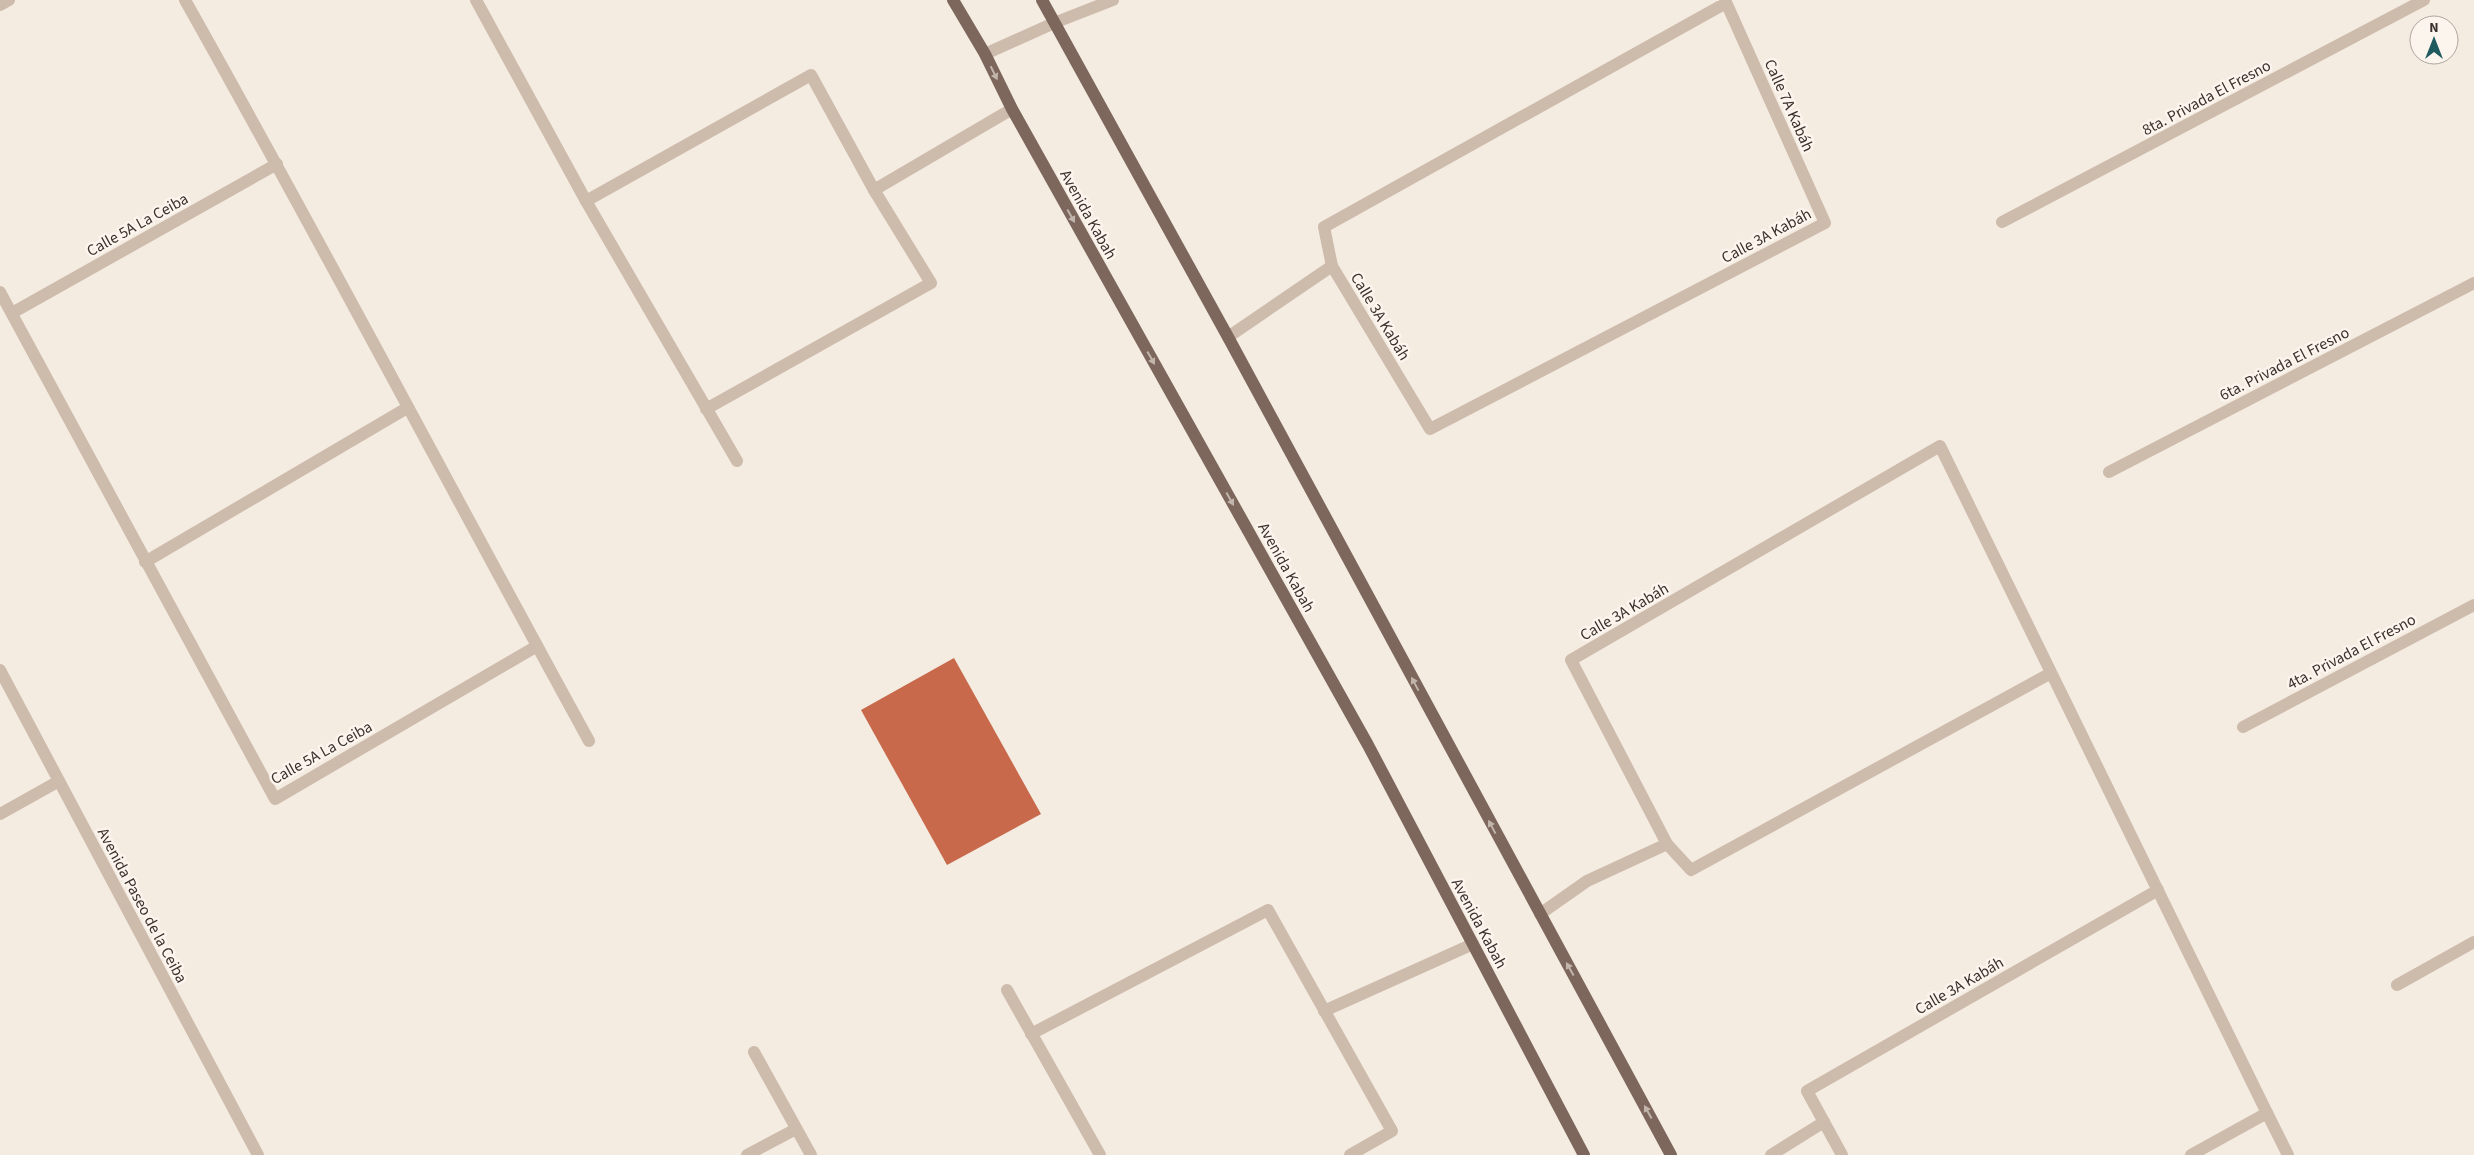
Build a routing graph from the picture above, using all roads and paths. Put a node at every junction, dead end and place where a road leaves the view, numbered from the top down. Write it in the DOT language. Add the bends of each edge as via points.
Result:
graph roads {
  1 [pos="9,0"];
  2 [pos="185,0"];
  3 [pos="476,0"];
  4 [pos="953,0"];
  5 [pos="1042,0"];
  6 [pos="1113,0"];
  7 [pos="2424,0"];
  8 [pos="1726,1"];
  9 [pos="0,5"];
  10 [pos="1054,23"];
  11 [pos="985,54"];
  12 [pos="1012,109"];
  13 [pos="277,164"];
  14 [pos="874,190"];
  15 [pos="586,201"];
  16 [pos="2002,222"];
  17 [pos="1825,223"];
  18 [pos="1332,266"];
  19 [pos="2474,283"];
  20 [pos="0,292"];
  21 [pos="12,313"];
  22 [pos="1228,337"];
  23 [pos="406,408"];
  24 [pos="706,409"];
  25 [pos="736,460"];
  26 [pos="2109,472"];
  27 [pos="145,562"];
  28 [pos="2474,605"];
  29 [pos="537,646"];
  30 [pos="0,670"];
  31 [pos="2052,673"];
  32 [pos="2242,727"];
  33 [pos="589,741"];
  34 [pos="59,781"];
  35 [pos="0,814"];
  36 [pos="1667,844"];
  37 [pos="2158,890"];
  38 [pos="1540,914"];
  39 [pos="2474,942"];
  40 [pos="1473,944"];
  41 [pos="2397,985"];
  42 [pos="1007,990"];
  43 [pos="1324,1011"];
  44 [pos="1031,1034"];
  45 [pos="754,1052"];
  46 [pos="2267,1113"];
  47 [pos="1824,1122"];
  48 [pos="796,1129"];
  49 [pos="258,1155"];
  50 [pos="746,1155"];
  51 [pos="811,1155"];
  52 [pos="1100,1155"];
  53 [pos="1350,1155"];
  54 [pos="1584,1155"];
  55 [pos="1671,1155"];
  56 [pos="1771,1155"];
  57 [pos="1842,1155"];
  58 [pos="2191,1155"];
  59 [pos="2288,1155"];
  1 -- 9 [label="street"];
  2 -- 13 [label="street"];
  3 -- 15 [label="street"];
  4 -- 11 [label="main road, Avenida Kabah"];
  5 -- 10 [label="main road"];
  6 -- 10 [label="street"];
  7 -- 16 [label="street, 8ta. Privada El Fresno"];
  8 -- 17 [label="street, Calle 7A Kabáh"];
  8 -- 18 [label="street, Calle 3A Kabáh" via="1324,227"];
  10 -- 11 [label="street"];
  10 -- 22 [label="main road"];
  11 -- 12 [label="main road, Avenida Kabah, one-way"];
  12 -- 14 [label="street"];
  12 -- 40 [label="main road, Avenida Kabah, one-way" via="1368,745"];
  13 -- 21 [label="street, Calle 5A La Ceiba"];
  13 -- 23 [label="street"];
  14 -- 15 [label="street" via="811,74"];
  14 -- 24 [label="street" via="931,283"];
  15 -- 24 [label="street"];
  17 -- 18 [label="street, Calle 3A Kabáh" via="1430,429"];
  18 -- 22 [label="street"];
  19 -- 26 [label="street, 6ta. Privada El Fresno"];
  20 -- 21 [label="street, Calle 5A La Ceiba"];
  21 -- 27 [label="street, Calle 5A La Ceiba"];
  38 -- 22 [label="main road, one-way"];
  23 -- 27 [label="street"];
  23 -- 29 [label="street"];
  24 -- 25 [label="street"];
  27 -- 29 [label="street, Calle 5A La Ceiba" via="275,799"];
  28 -- 32 [label="street, 4ta. Privada El Fresno"];
  29 -- 33 [label="street"];
  30 -- 34 [label="street, Avenida Paseo de la Ceiba"];
  31 -- 36 [label="street, Calle 3A Kabáh" via="1691,870"];
  31 -- 36 [label="street, Calle 3A Kabáh" via="1940,446 1571,660"];
  31 -- 37 [label="street, Calle 3A Kabáh"];
  34 -- 35 [label="street"];
  34 -- 49 [label="street, Avenida Paseo de la Ceiba"];
  36 -- 38 [label="street" via="1587,882"];
  37 -- 46 [label="street, Calle 3A Kabáh"];
  37 -- 47 [label="street, Calle 3A Kabáh" via="1807,1091"];
  55 -- 38 [label="main road, one-way"];
  39 -- 41 [label="street"];
  40 -- 43 [label="street"];
  40 -- 54 [label="main road, Avenida Kabah"];
  42 -- 44 [label="street"];
  43 -- 44 [label="street" via="1268,910"];
  43 -- 53 [label="street" via="1392,1132"];
  44 -- 52 [label="street"];
  45 -- 48 [label="street"];
  46 -- 58 [label="street"];
  46 -- 59 [label="street, Calle 3A Kabáh"];
  47 -- 56 [label="street"];
  47 -- 57 [label="street, Calle 3A Kabáh"];
  48 -- 50 [label="street"];
  48 -- 51 [label="street"];
}
